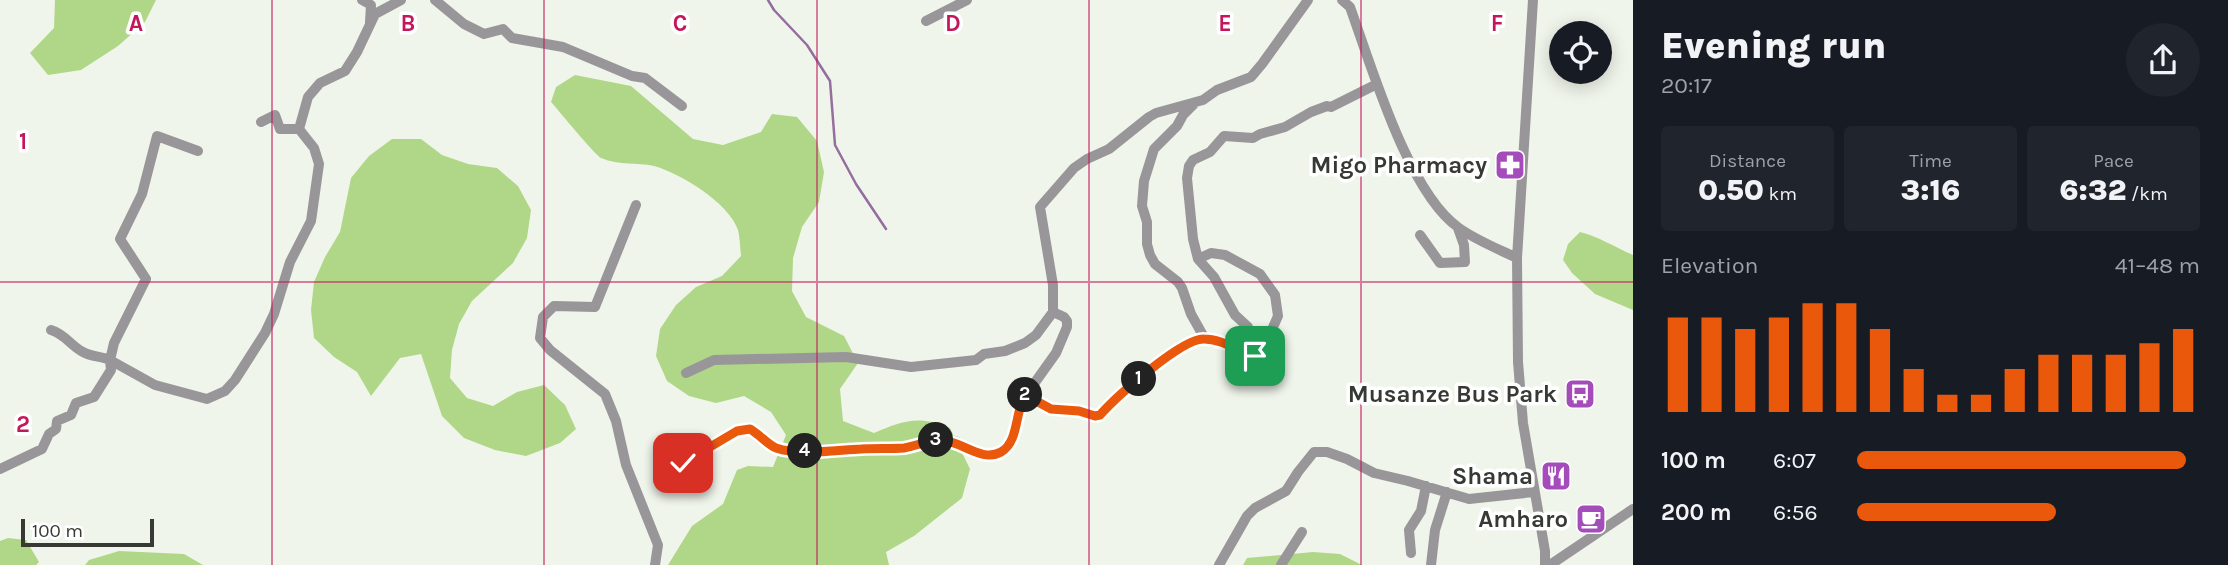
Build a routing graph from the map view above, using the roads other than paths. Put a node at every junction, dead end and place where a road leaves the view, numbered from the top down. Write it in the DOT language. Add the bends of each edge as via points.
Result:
graph roads {
  1 [pos="362,0"];
  2 [pos="401,0"];
  3 [pos="435,0"];
  4 [pos="967,0"];
  5 [pos="1308,0"];
  6 [pos="1532,0"];
  7 [pos="1347,2"];
  8 [pos="926,21"];
  9 [pos="369,29"];
  10 [pos="1377,84"];
  11 [pos="1194,103"];
  12 [pos="682,106"];
  13 [pos="261,122"];
  14 [pos="299,129"];
  15 [pos="198,151"];
  16 [pos="636,205"];
  17 [pos="1458,228"];
  18 [pos="1420,235"];
  19 [pos="1517,258"];
  20 [pos="1198,259"];
  21 [pos="1053,312"];
  22 [pos="1248,327"];
  23 [pos="51,330"];
  24 [pos="1205,338"];
  25 [pos="110,360"];
  26 [pos="686,373"];
  27 [pos="1025,395"];
  28 [pos="683,463"];
  29 [pos="0,469"];
  30 [pos="1426,486"];
  31 [pos="1447,492"];
  32 [pos="1534,492"];
  33 [pos="1633,509"];
  34 [pos="1302,532"];
  35 [pos="1411,553"];
  36 [pos="655,565"];
  37 [pos="1219,565"];
  38 [pos="1281,565"];
  39 [pos="1431,565"];
  40 [pos="1545,565"];
  41 [pos="1550,565"];
  1 -- 9 [label="street" via="371,5"];
  2 -- 9 [label="street" via="375,14"];
  3 -- 12 [label="street" via="484,34 503,29 512,38 563,47 645,78"];
  4 -- 8 [label="street"];
  5 -- 11 [label="street" via="1251,77"];
  6 -- 19 [label="street"];
  7 -- 10 [label="street"];
  9 -- 14 [label="street" via="345,71 320,83 308,97"];
  10 -- 17 [label="street" via="1413,171"];
  10 -- 20 [label="street" via="1253,138 1224,135 1210,152 1192,160 1187,178"];
  11 -- 21 [label="street" via="1156,113 1109,149 1087,159 1040,207 1054,285"];
  11 -- 24 [label="street" via="1154,149 1142,205 1150,254 1182,288"];
  13 -- 14 [label="street" via="275,115 280,130"];
  14 -- 25 [label="street" via="314,148 319,164 311,221 290,262 274,314 235,380 207,399 155,385"];
  15 -- 25 [label="street" via="157,136 142,194 120,239 146,279"];
  16 -- 36 [label="street" via="595,307 554,306 542,317 540,338 605,394 626,465 658,545"];
  17 -- 18 [label="street" via="1465,262 1440,263"];
  17 -- 19 [label="street"];
  19 -- 32 [label="street" via="1518,362"];
  20 -- 22 [label="street"];
  20 -- 24 [label="street" via="1219,253 1246,265 1260,274 1278,303 1278,316 1262,352 1255,356"];
  21 -- 26 [label="street" via="1025,343 976,360 911,367 846,357 715,360"];
  21 -- 27 [label="street" via="1064,317 1067,327 1056,353"];
  23 -- 25 [label="street" via="84,353"];
  24 -- 27 [label="street" via="1178,348 1095,416 1051,409"];
  25 -- 29 [label="street" via="111,370 94,397 76,403 71,415 57,421 42,449"];
  27 -- 28 [label="street" via="1011,442 993,455 938,439 903,448 797,450 775,447 750,429 737,431"];
  30 -- 31 [label="street"];
  30 -- 35 [label="street" via="1409,530"];
  30 -- 37 [label="street" via="1374,473 1327,452 1314,452 1286,491 1247,516"];
  31 -- 32 [label="street" via="1469,499"];
  31 -- 39 [label="street" via="1435,530"];
  32 -- 40 [label="street"];
  33 -- 41 [label="street"];
  34 -- 38 [label="street"];
}
